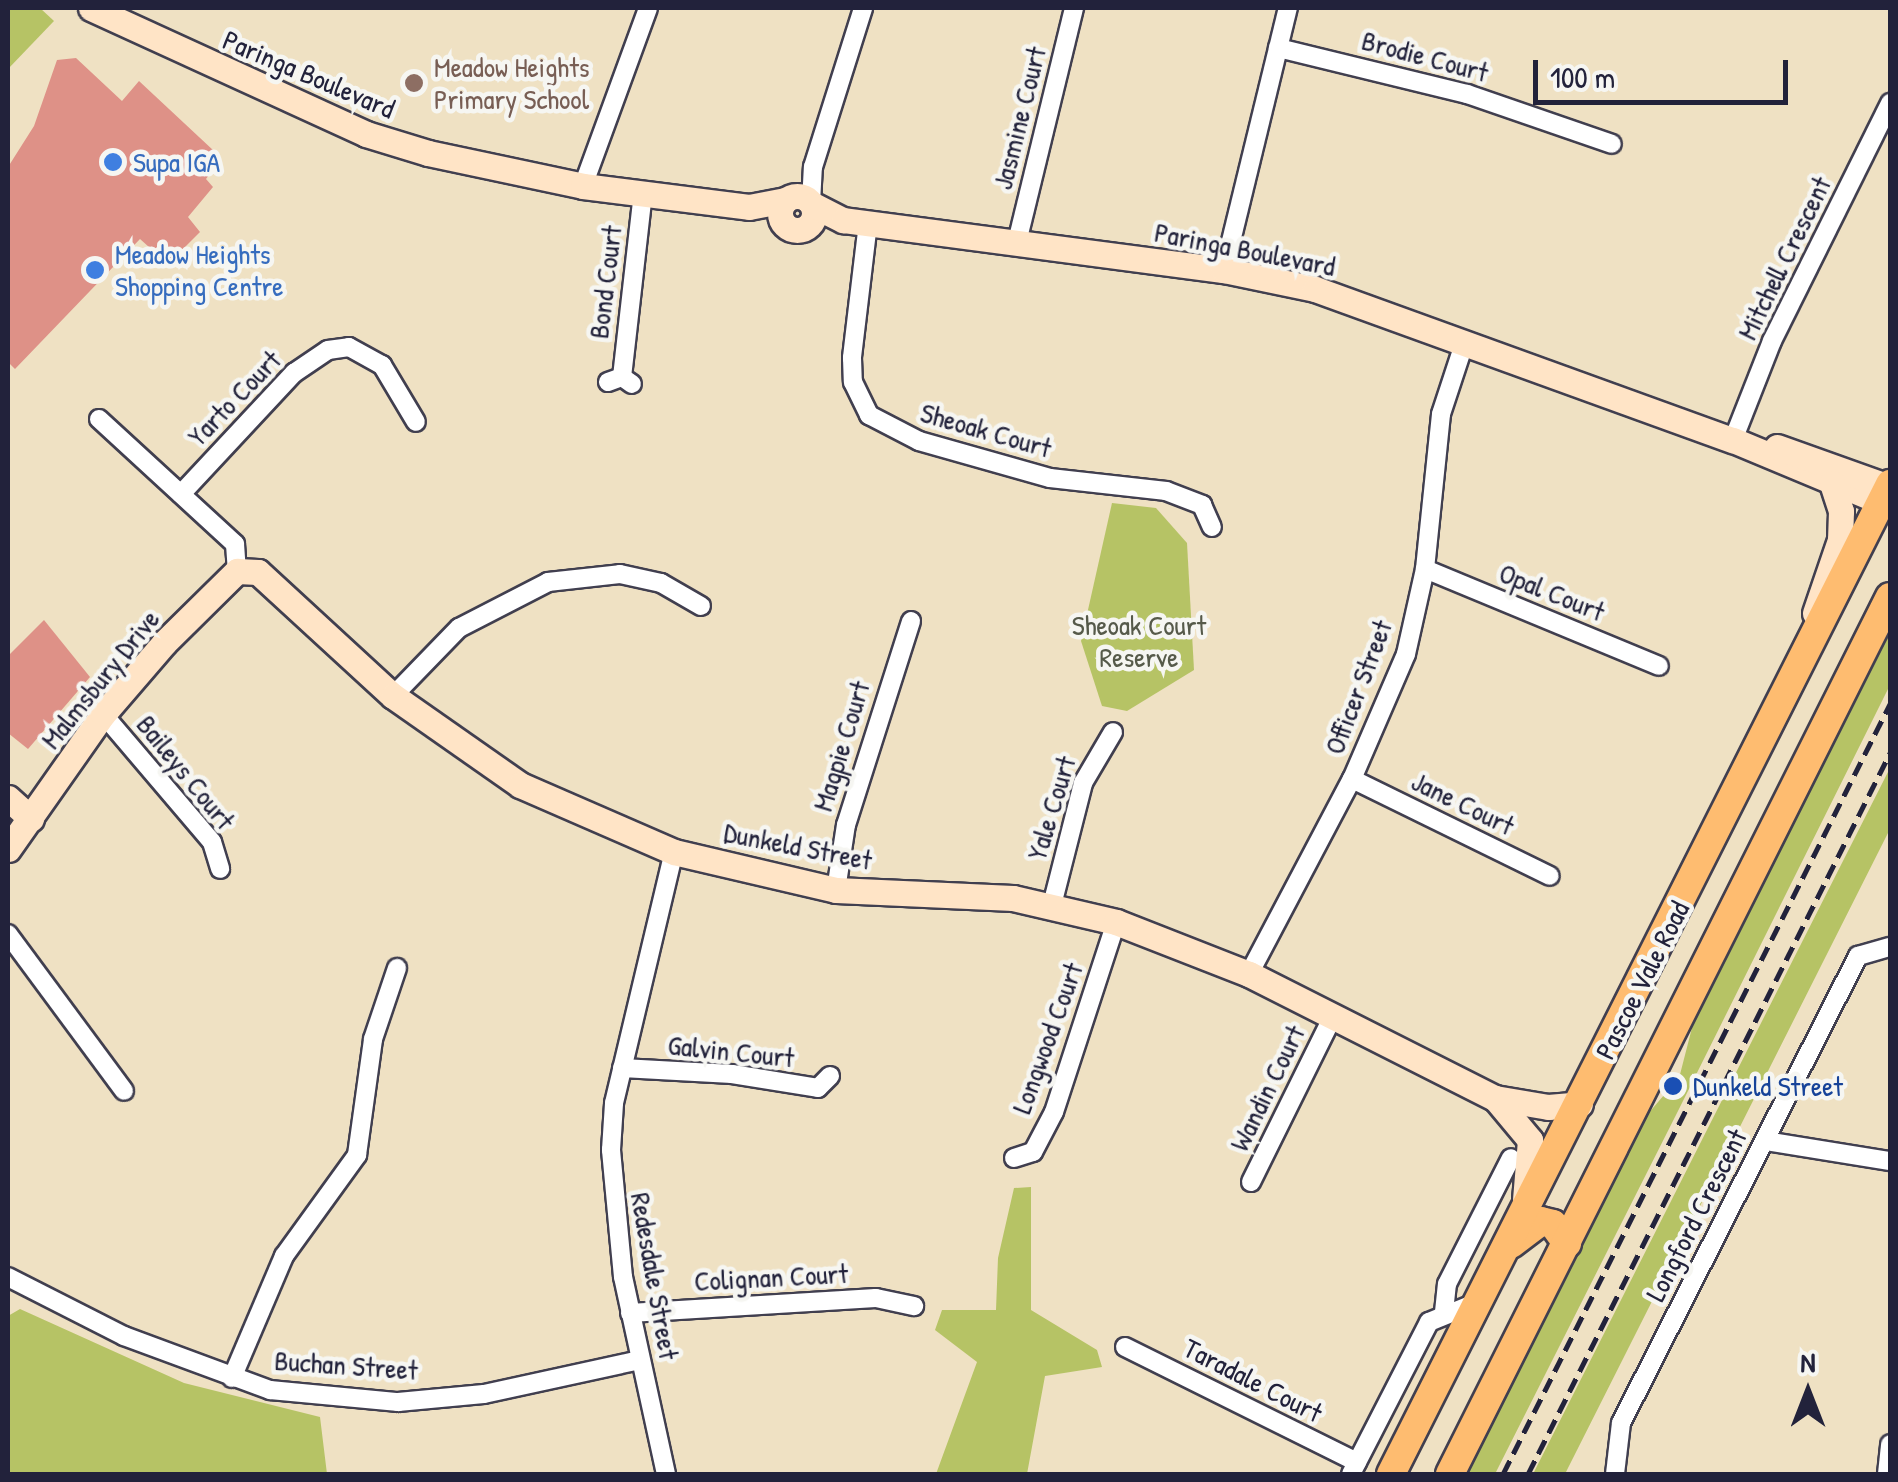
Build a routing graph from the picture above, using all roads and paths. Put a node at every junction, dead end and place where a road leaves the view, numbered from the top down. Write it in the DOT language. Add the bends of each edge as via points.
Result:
graph roads {
  1 [pos="91,8"];
  2 [pos="648,8"];
  3 [pos="863,8"];
  4 [pos="1074,8"];
  5 [pos="1288,8"];
  6 [pos="1278,48"];
  7 [pos="1890,103"];
  8 [pos="1616,146"];
  9 [pos="583,186"];
  10 [pos="644,194"];
  11 [pos="798,209"];
  12 [pos="855,221"];
  13 [pos="1017,242"];
  14 [pos="1224,270"];
  15 [pos="1465,340"];
  16 [pos="620,381"];
  17 [pos="99,419"];
  18 [pos="416,422"];
  19 [pos="1733,440"];
  20 [pos="1832,484"];
  21 [pos="1888,493"];
  22 [pos="181,494"];
  23 [pos="1212,527"];
  24 [pos="1425,570"];
  25 [pos="247,572"];
  26 [pos="1890,597"];
  27 [pos="701,606"];
  28 [pos="911,621"];
  29 [pos="1814,636"];
  30 [pos="1659,666"];
  31 [pos="393,696"];
  32 [pos="103,714"];
  33 [pos="1113,732"];
  34 [pos="1352,779"];
  35 [pos="8,798"];
  36 [pos="31,819"];
  37 [pos="8,849"];
  38 [pos="674,852"];
  39 [pos="220,868"];
  40 [pos="1550,876"];
  41 [pos="836,890"];
  42 [pos="1052,905"];
  43 [pos="1116,922"];
  44 [pos="8,934"];
  45 [pos="1886,946"];
  46 [pos="397,968"];
  47 [pos="1249,974"];
  48 [pos="1332,1018"];
  49 [pos="622,1068"];
  50 [pos="830,1076"];
  51 [pos="124,1091"];
  52 [pos="1495,1098"];
  53 [pos="1580,1104"];
  54 [pos="1766,1141"];
  55 [pos="1014,1158"];
  56 [pos="1512,1158"];
  57 [pos="1890,1161"];
  58 [pos="1251,1182"];
  59 [pos="1523,1212"];
  60 [pos="1566,1243"];
  61 [pos="1501,1256"];
  62 [pos="8,1278"];
  63 [pos="1478,1302"];
  64 [pos="914,1306"];
  65 [pos="1444,1312"];
  66 [pos="630,1313"];
  67 [pos="1126,1347"];
  68 [pos="640,1360"];
  69 [pos="232,1378"];
  70 [pos="1890,1444"];
  71 [pos="1354,1468"];
  72 [pos="666,1474"];
  73 [pos="1391,1474"];
  74 [pos="1450,1474"];
  75 [pos="1615,1474"];
  76 [pos="1887,1474"];
  1 -- 9 [label="street, Paringa Boulevard" via="366,134 486,168"];
  2 -- 9 [label="street"];
  3 -- 11 [label="street"];
  4 -- 13 [label="street, Jasmine Court"];
  5 -- 6 [label="street"];
  6 -- 8 [label="street, Brodie Court" via="1468,94"];
  6 -- 14 [label="street"];
  7 -- 19 [label="street, Mitchell Crescent" via="1772,341"];
  9 -- 10 [label="street, Paringa Boulevard"];
  10 -- 11 [label="street, Paringa Boulevard"];
  10 -- 16 [label="street, Bond Court"];
  11 -- 12 [label="street, Paringa Boulevard"];
  12 -- 13 [label="street, Paringa Boulevard"];
  12 -- 23 [label="street, Sheoak Court" via="852,370 868,415 918,442 1050,478 1166,490 1202,505"];
  13 -- 14 [label="street, Paringa Boulevard"];
  14 -- 15 [label="street, Paringa Boulevard" via="1315,289"];
  15 -- 19 [label="street, Paringa Boulevard"];
  15 -- 24 [label="street, Officer Street" via="1442,414"];
  17 -- 22 [label="street, Dunkeld Street"];
  18 -- 22 [label="street, Yarto Court" via="382,365 348,347 328,350 294,373"];
  19 -- 20 [label="street, Paringa Boulevard"];
  19 -- 21 [label="street, Paringa Boulevard" via="1788,448"];
  20 -- 21 [label="street, Paringa Boulevard"];
  20 -- 29 [label="street" via="1841,511 1840,540 1810,627"];
  21 -- 29 [label="main road, Pascoe Vale Road"];
  22 -- 25 [label="street, Dunkeld Street" via="235,544"];
  24 -- 30 [label="street, Opal Court"];
  24 -- 34 [label="street, Officer Street" via="1406,654"];
  25 -- 31 [label="street, Dunkeld Street"];
  25 -- 32 [label="street, Malmsbury Drive"];
  26 -- 60 [label="main road, Pascoe Vale Road"];
  27 -- 31 [label="street" via="660,583 620,574 548,582 458,628"];
  28 -- 41 [label="street, Magpie Court" via="846,825"];
  29 -- 53 [label="main road, Pascoe Vale Road"];
  31 -- 38 [label="street, Dunkeld Street" via="520,785"];
  32 -- 36 [label="street, Malmsbury Drive"];
  32 -- 39 [label="street, Baileys Court" via="212,842"];
  33 -- 42 [label="street, Yale Court" via="1082,783"];
  34 -- 40 [label="street, Jane Court"];
  34 -- 47 [label="street, Officer Street"];
  35 -- 36 [label="street"];
  36 -- 37 [label="street, Malmsbury Drive"];
  38 -- 41 [label="street, Dunkeld Street"];
  38 -- 49 [label="street, Redesdale Street"];
  41 -- 42 [label="street, Dunkeld Street"];
  42 -- 43 [label="street, Dunkeld Street"];
  43 -- 47 [label="street, Dunkeld Street"];
  43 -- 55 [label="street, Longwood Court" via="1054,1112 1033,1152"];
  44 -- 51 [label="street"];
  45 -- 54 [label="street, Longford Crescent" via="1858,956"];
  46 -- 69 [label="street" via="373,1039 358,1155 284,1256"];
  47 -- 48 [label="street, Dunkeld Street"];
  48 -- 52 [label="street, Dunkeld Street"];
  48 -- 58 [label="street, Wandin Court"];
  49 -- 50 [label="street, Galvin Court" via="732,1074 818,1088"];
  49 -- 66 [label="street, Redesdale Street" via="611,1150 612,1214"];
  52 -- 53 [label="street, Dunkeld Street" via="1548,1108"];
  52 -- 59 [label="street, Dunkeld Street" via="1530,1140"];
  53 -- 59 [label="main road, Pascoe Vale Road"];
  54 -- 57 [label="street"];
  54 -- 75 [label="street, Longford Crescent" via="1621,1423"];
  56 -- 65 [label="street" via="1447,1284"];
  59 -- 61 [label="main road, Pascoe Vale Road"];
  60 -- 61 [label="main road" via="1553,1224 1541,1221 1518,1234"];
  60 -- 74 [label="main road, Pascoe Vale Road"];
  61 -- 63 [label="main road, Pascoe Vale Road"];
  62 -- 69 [label="street, Buchan Street" via="124,1336"];
  63 -- 65 [label="street"];
  63 -- 73 [label="main road, Pascoe Vale Road"];
  64 -- 66 [label="street, Colignan Court" via="876,1298"];
  65 -- 71 [label="street" via="1422,1333"];
  66 -- 68 [label="street, Redesdale Street"];
  67 -- 71 [label="street, Taradale Court"];
  68 -- 69 [label="street, Buchan Street" via="484,1394 398,1402 270,1390"];
  68 -- 72 [label="street, Redesdale Street"];
  70 -- 76 [label="street"];
}
